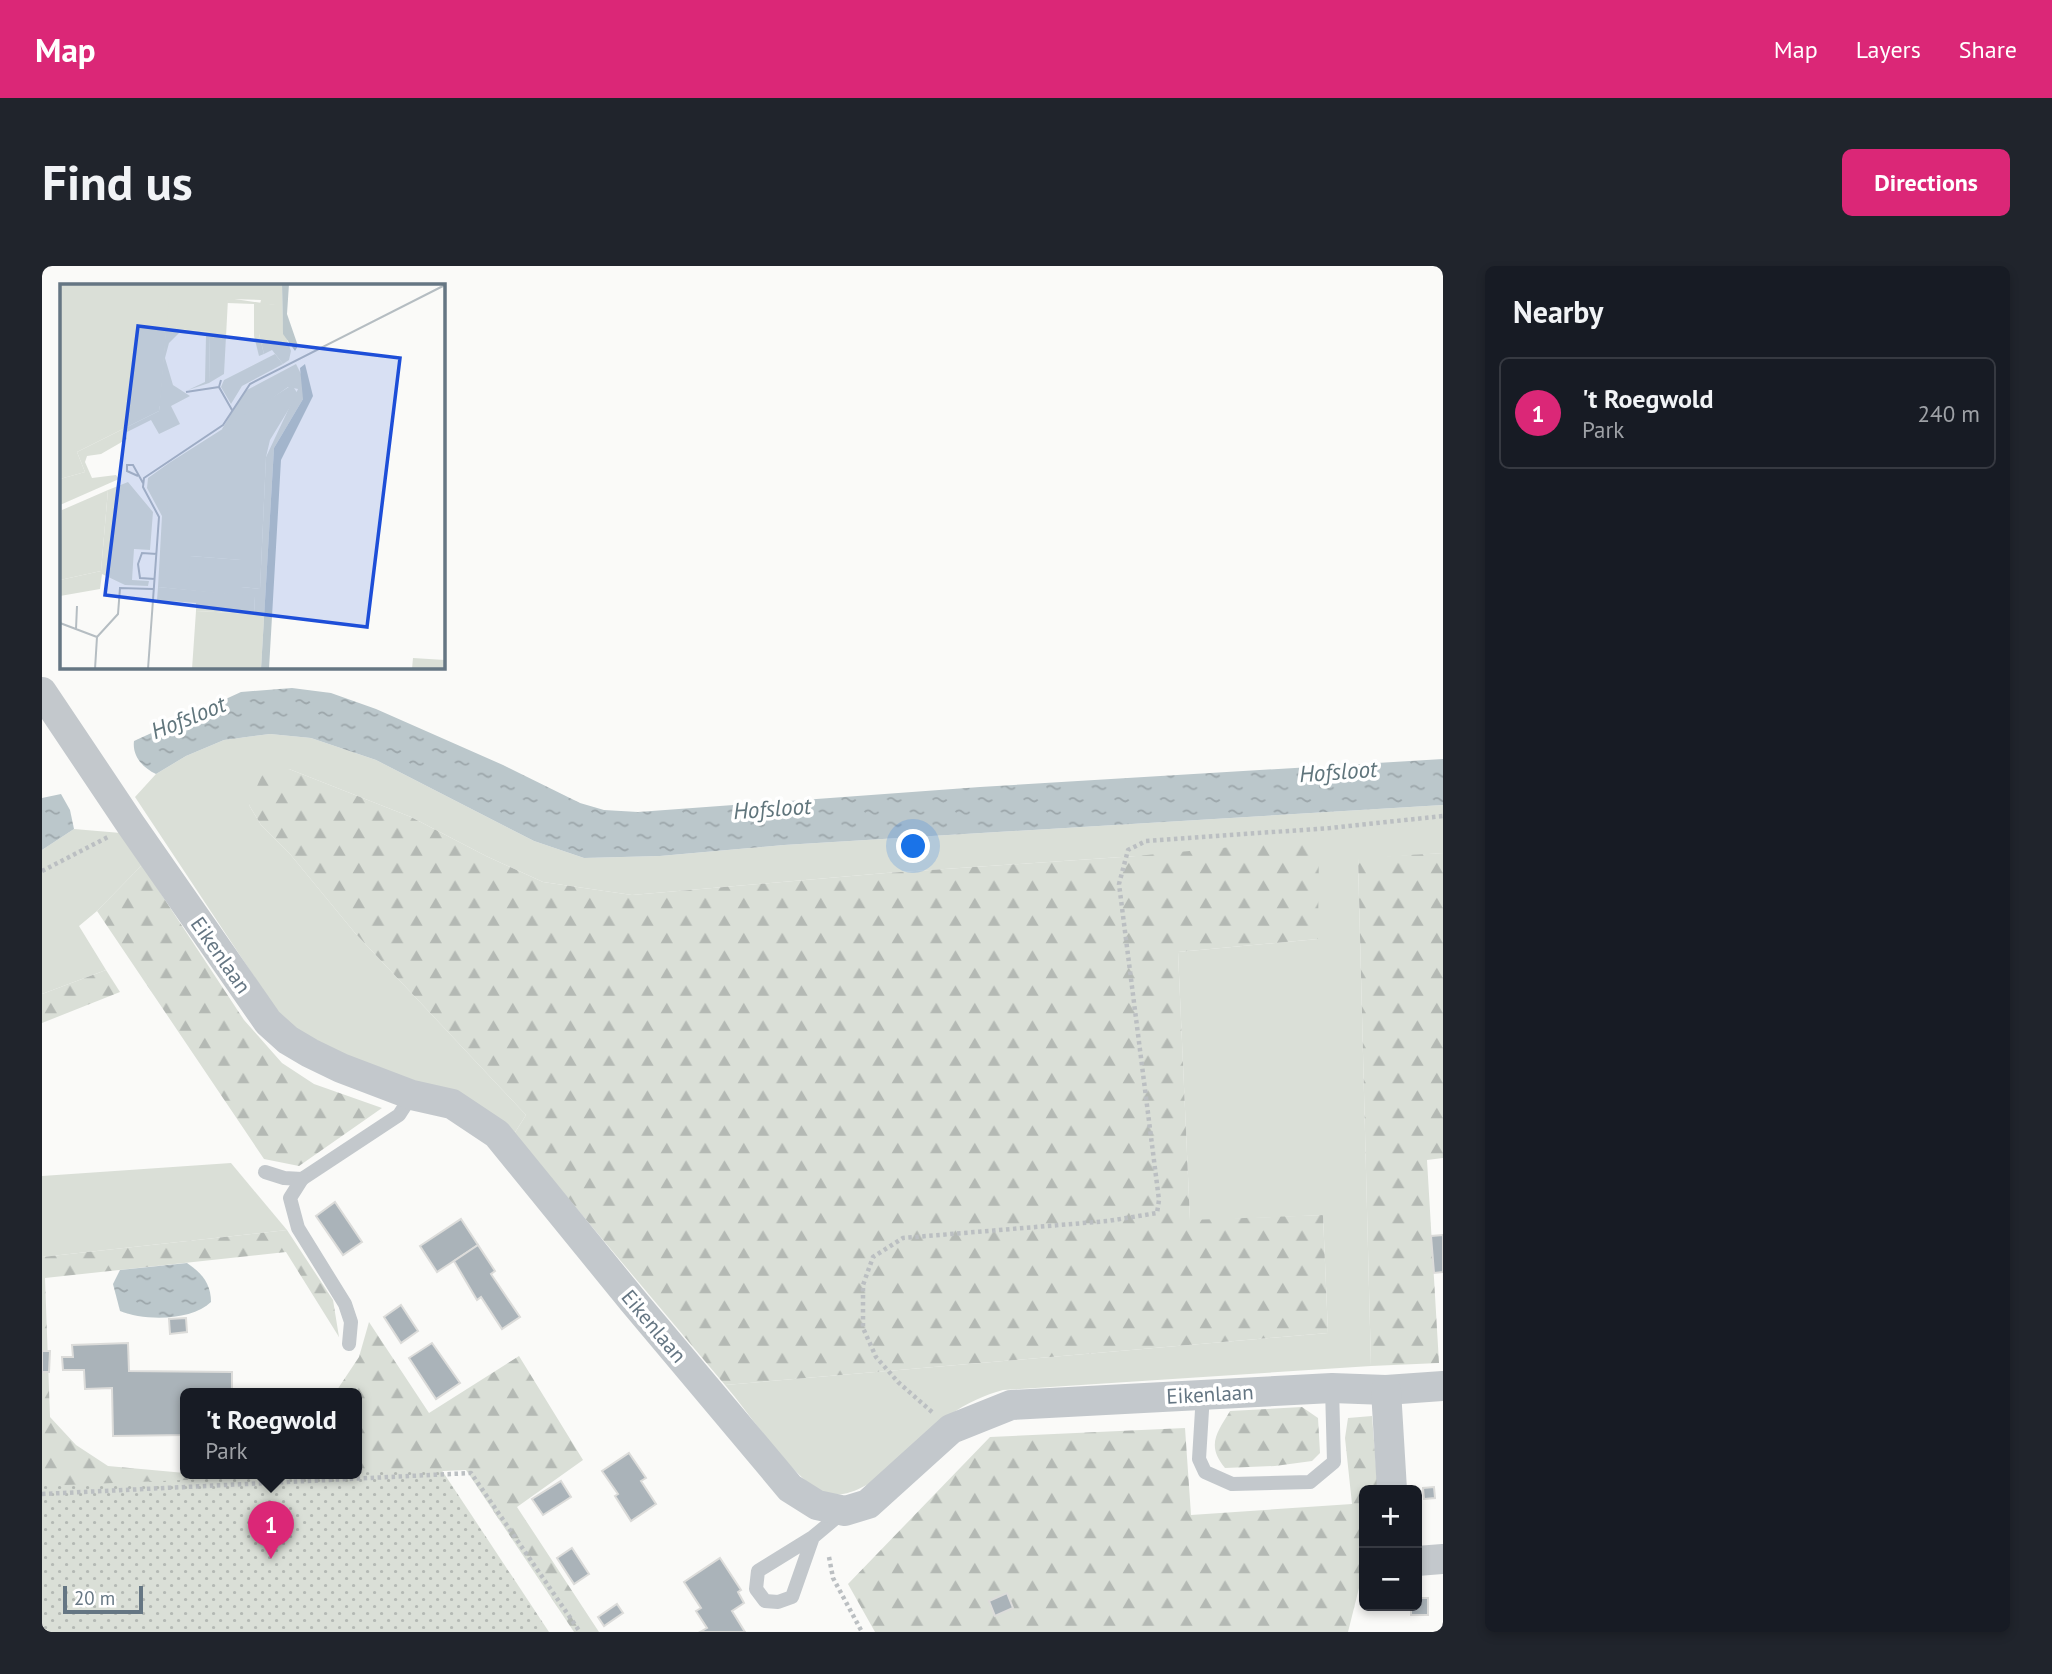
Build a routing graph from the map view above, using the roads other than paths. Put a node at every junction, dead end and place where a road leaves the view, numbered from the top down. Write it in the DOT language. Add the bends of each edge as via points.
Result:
graph roads {
  1 [pos="42,692"];
  2 [pos="412,1094"];
  3 [pos="265,1172"];
  4 [pos="302,1179"];
  5 [pos="349,1344"];
  6 [pos="1443,1386"];
  7 [pos="1332,1388"];
  8 [pos="1386,1390"];
  9 [pos="1203,1394"];
  10 [pos="1392,1485"];
  11 [pos="845,1511"];
  12 [pos="813,1537"];
  13 [pos="1443,1559"];
  14 [pos="1422,1561"];
  1 -- 2 [label="street, Eikenlaan" via="268,1022 310,1054"];
  2 -- 4 [label="lane" via="399,1115"];
  2 -- 11 [label="street, Eikenlaan" via="452,1104 497,1134 790,1488 817,1505"];
  3 -- 4 [label="lane"];
  4 -- 5 [label="lane" via="290,1198 298,1228 345,1304 351,1322"];
  6 -- 8 [label="street, Eikenlaan"];
  7 -- 8 [label="street, Eikenlaan"];
  7 -- 9 [label="street, Eikenlaan"];
  7 -- 9 [label="lane" via="1334,1462 1310,1482 1232,1484 1205,1472 1199,1459"];
  8 -- 10 [label="street"];
  9 -- 11 [label="street, Eikenlaan" via="1011,1405 951,1429 867,1504"];
  11 -- 12 [label="lane"];
  12 -- 12 [label="lane" via="758,1571 756,1589 765,1601 792,1597"];
  13 -- 14 [label="street"];
}
